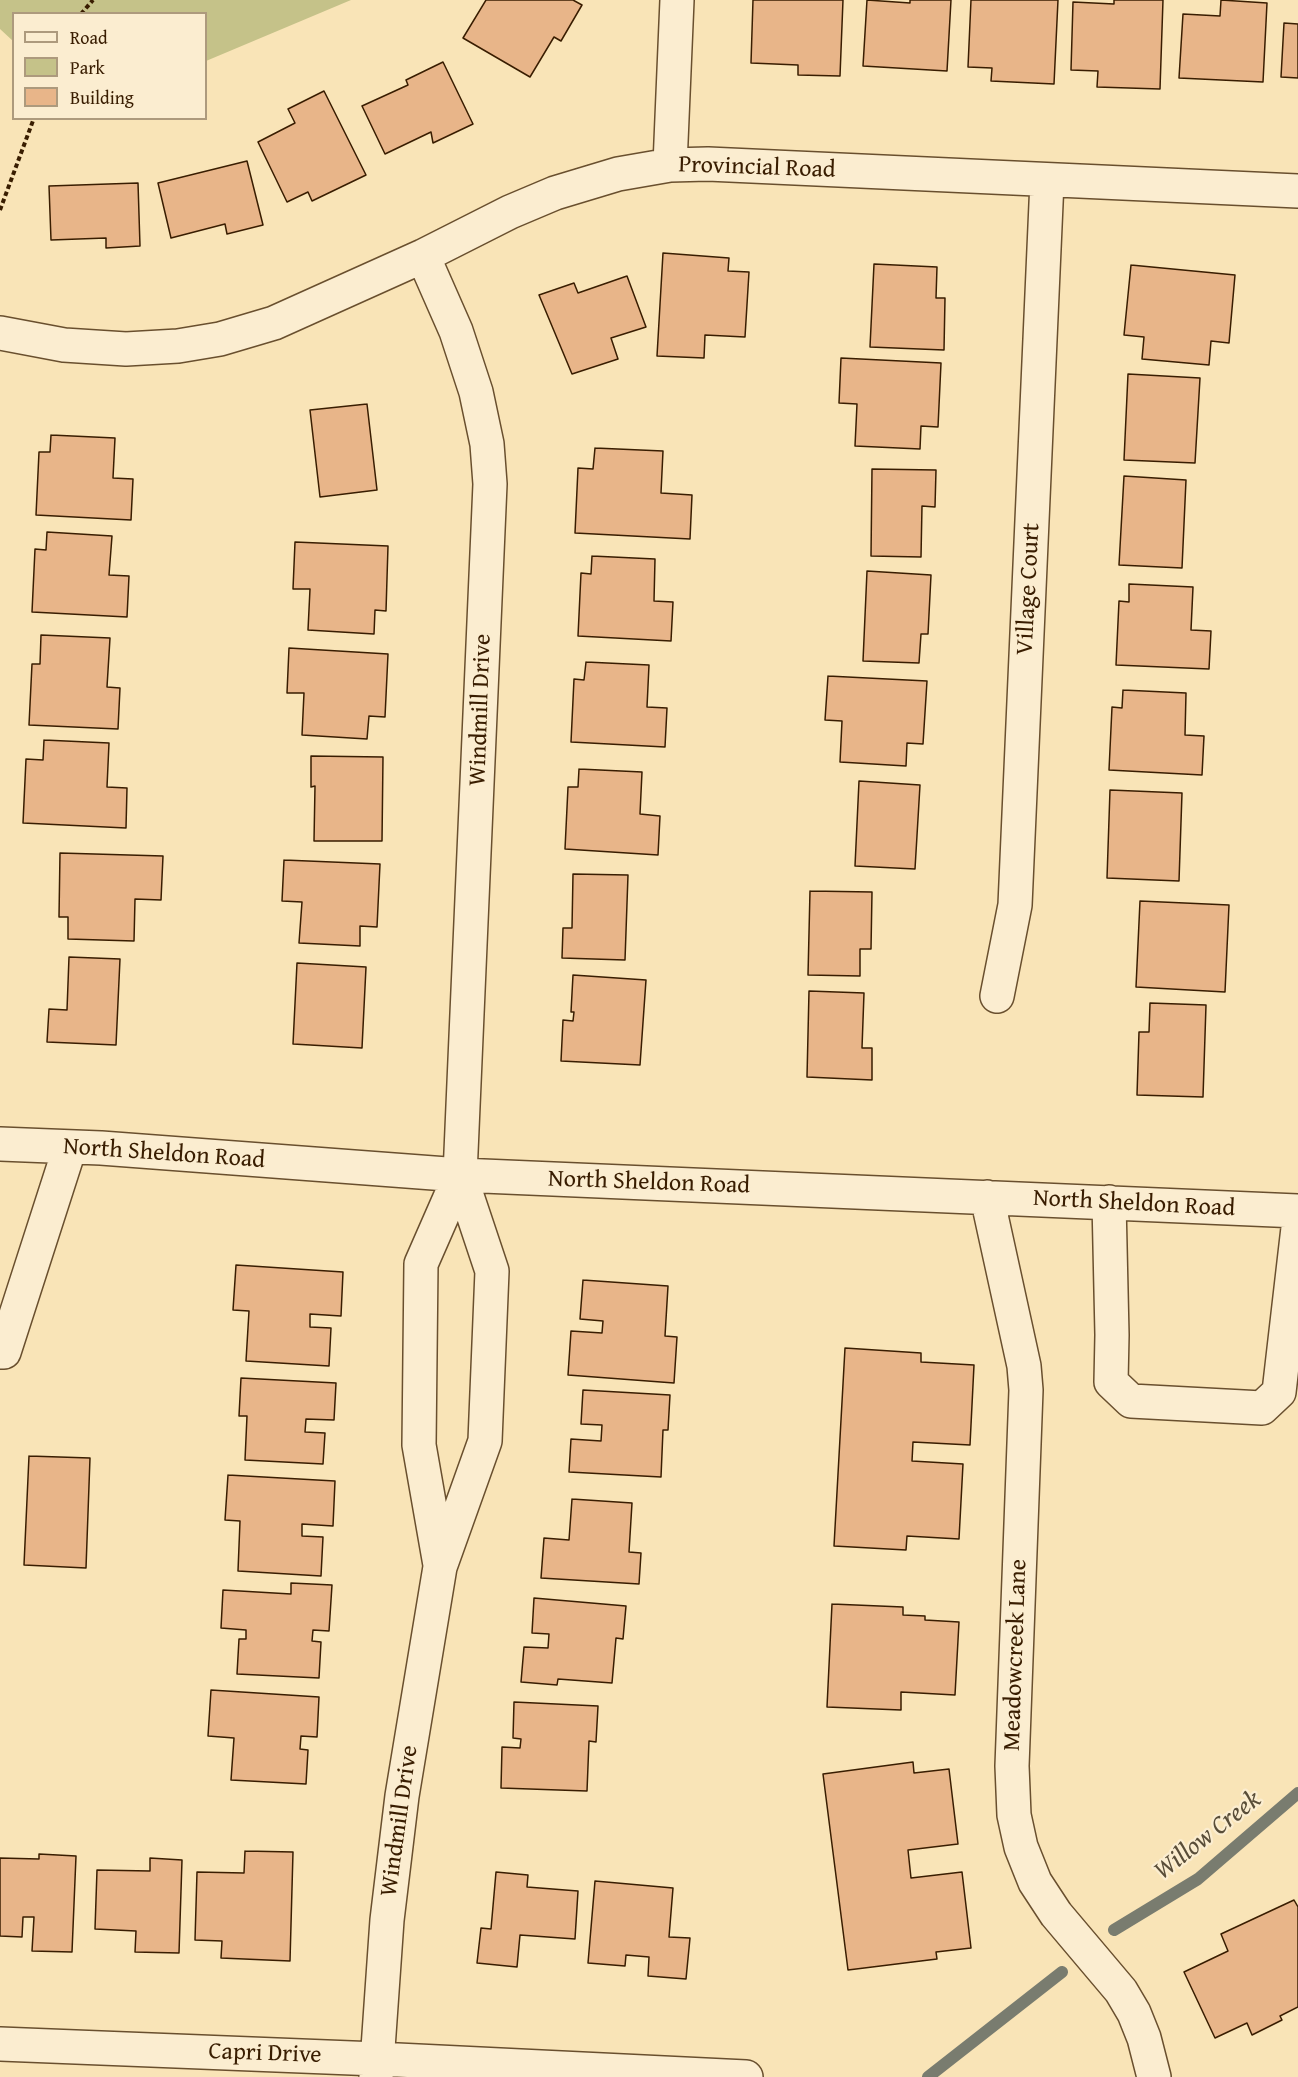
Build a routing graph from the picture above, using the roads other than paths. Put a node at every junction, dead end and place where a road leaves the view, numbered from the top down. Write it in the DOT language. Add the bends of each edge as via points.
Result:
graph roads {
  1 [pos="677,0"];
  2 [pos="670,165"];
  3 [pos="1047,181"];
  4 [pos="1298,191"];
  5 [pos="423,256"];
  6 [pos="0,333"];
  7 [pos="997,996"];
  8 [pos="0,1144"];
  9 [pos="70,1147"];
  10 [pos="460,1175"];
  11 [pos="987,1197"];
  12 [pos="1109,1202"];
  13 [pos="1298,1211"];
  14 [pos="1298,1228"];
  15 [pos="0,1352"];
  16 [pos="440,1567"];
  17 [pos="0,2044"];
  18 [pos="376,2068"];
  19 [pos="746,2077"];
  20 [pos="1154,2077"];
  1 -- 2 [label="street"];
  2 -- 3 [label="street, Provincial Road"];
  2 -- 5 [label="street, Provincial Road" via="618,174 555,193"];
  3 -- 4 [label="street, Provincial Road"];
  3 -- 7 [label="street, Village Court" via="1015,904"];
  5 -- 6 [label="street, Provincial Road" via="274,323 220,339 126,349 64,345"];
  5 -- 10 [label="street, Windmill Drive" via="456,331 476,392 487,444 490,484"];
  8 -- 9 [label="street, North Sheldon Road"];
  9 -- 10 [label="street, North Sheldon Road"];
  9 -- 15 [label="street" via="4,1352"];
  10 -- 11 [label="street, North Sheldon Road"];
  10 -- 16 [label="street, Windmill Drive" via="421,1264 419,1445"];
  10 -- 16 [label="street, Windmill Drive" via="492,1271 485,1441"];
  11 -- 12 [label="street, North Sheldon Road"];
  11 -- 20 [label="street, Meadowcreek Lane" via="1026,1390 1012,1766 1014,1815 1035,1882 1056,1914 1121,1991 1144,2038"];
  12 -- 13 [label="street, North Sheldon Road"];
  12 -- 14 [label="street" via="1111,1382 1131,1401 1262,1408 1279,1392"];
  16 -- 18 [label="street, Windmill Drive" via="402,1796 387,1920"];
  17 -- 18 [label="street, Capri Drive"];
  18 -- 19 [label="street, Capri Drive"];
}
